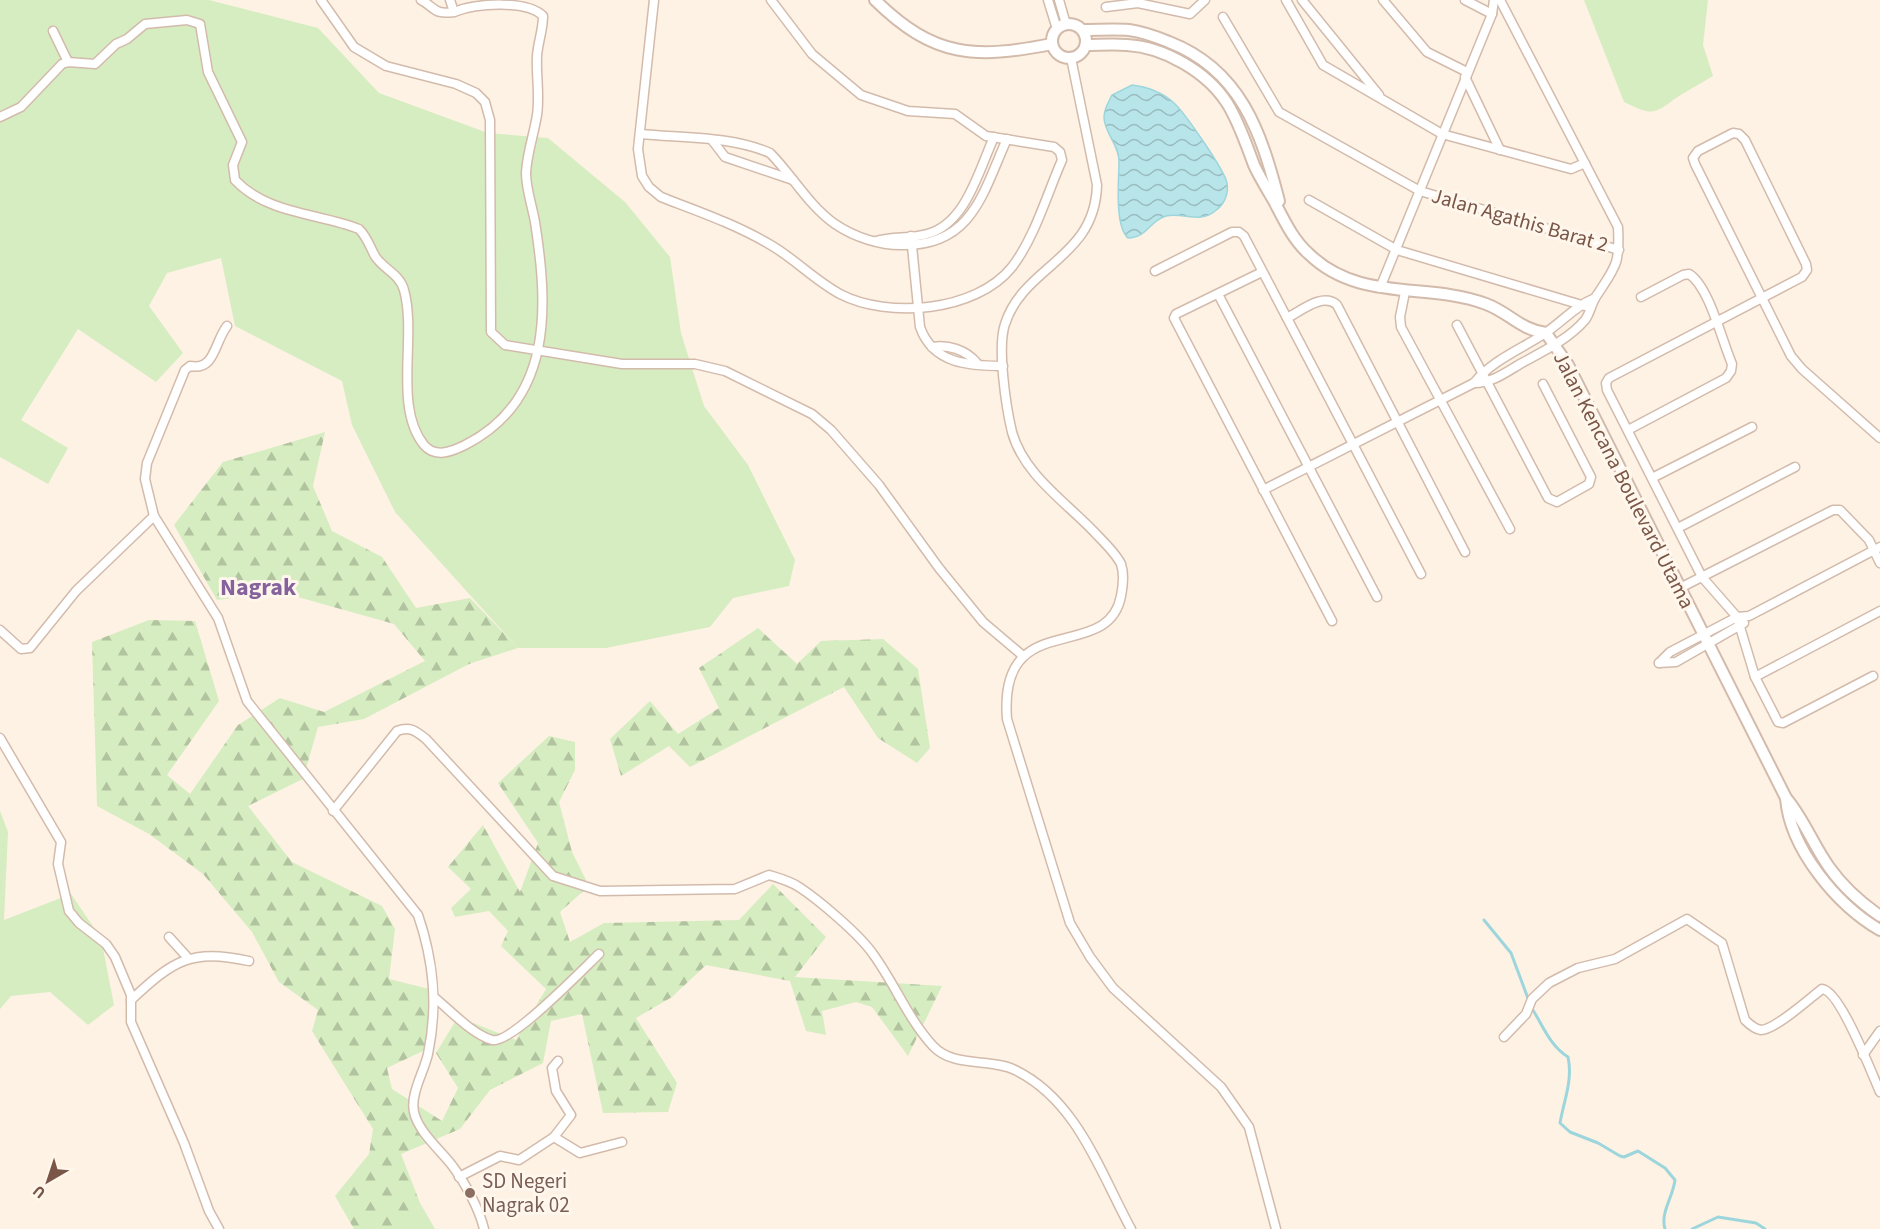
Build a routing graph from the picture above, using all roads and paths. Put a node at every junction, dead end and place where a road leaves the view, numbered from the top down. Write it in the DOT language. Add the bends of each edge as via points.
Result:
graph roads {
  1 [pos="321,0"];
  2 [pos="450,0"];
  3 [pos="654,0"];
  4 [pos="771,0"];
  5 [pos="875,0"];
  6 [pos="1048,0"];
  7 [pos="1059,0"];
  8 [pos="1205,0"];
  9 [pos="1286,0"];
  10 [pos="1302,0"];
  11 [pos="1383,0"];
  12 [pos="1465,0"];
  13 [pos="1494,0"];
  14 [pos="1500,0"];
  15 [pos="424,1"];
  16 [pos="1106,7"];
  17 [pos="454,12"];
  18 [pos="1492,14"];
  19 [pos="1223,17"];
  20 [pos="1061,26"];
  21 [pos="53,30"];
  22 [pos="1083,30"];
  23 [pos="1053,44"];
  24 [pos="1086,45"];
  25 [pos="1071,58"];
  26 [pos="68,62"];
  27 [pos="1466,75"];
  28 [pos="1382,99"];
  29 [pos="0,117"];
  30 [pos="641,134"];
  31 [pos="1442,134"];
  32 [pos="994,137"];
  33 [pos="1007,139"];
  34 [pos="712,140"];
  35 [pos="1500,150"];
  36 [pos="1585,163"];
  37 [pos="793,180"];
  38 [pos="1420,191"];
  39 [pos="1309,200"];
  40 [pos="1283,219"];
  41 [pos="911,236"];
  42 [pos="875,241"];
  43 [pos="912,245"];
  44 [pos="1397,250"];
  45 [pos="1619,250"];
  46 [pos="1155,271"];
  47 [pos="1262,272"];
  48 [pos="1380,288"];
  49 [pos="1405,292"];
  50 [pos="1218,294"];
  51 [pos="1641,297"];
  52 [pos="1762,297"];
  53 [pos="1594,298"];
  54 [pos="1581,304"];
  55 [pos="918,306"];
  56 [pos="1591,310"];
  57 [pos="1287,318"];
  58 [pos="1715,321"];
  59 [pos="1457,325"];
  60 [pos="227,326"];
  61 [pos="1546,333"];
  62 [pos="1555,345"];
  63 [pos="540,351"];
  64 [pos="1003,366"];
  65 [pos="1482,373"];
  66 [pos="1474,383"];
  67 [pos="1487,383"];
  68 [pos="1543,384"];
  69 [pos="1440,400"];
  70 [pos="1397,422"];
  71 [pos="1752,427"];
  72 [pos="1628,430"];
  73 [pos="1880,438"];
  74 [pos="1353,444"];
  75 [pos="1308,467"];
  76 [pos="1795,467"];
  77 [pos="1652,478"];
  78 [pos="1263,490"];
  79 [pos="154,516"];
  80 [pos="1678,528"];
  81 [pos="1510,529"];
  82 [pos="1877,548"];
  83 [pos="1465,552"];
  84 [pos="1880,563"];
  85 [pos="1421,574"];
  86 [pos="1702,577"];
  87 [pos="1680,588"];
  88 [pos="1377,597"];
  89 [pos="1880,611"];
  90 [pos="1737,616"];
  91 [pos="1749,616"];
  92 [pos="1332,621"];
  93 [pos="1742,627"];
  94 [pos="0,630"];
  95 [pos="1707,639"];
  96 [pos="1022,655"];
  97 [pos="1874,676"];
  98 [pos="1755,677"];
  99 [pos="0,738"];
  100 [pos="1786,798"];
  101 [pos="333,811"];
  102 [pos="1880,916"];
  103 [pos="1880,930"];
  104 [pos="169,937"];
  105 [pos="598,954"];
  106 [pos="188,958"];
  107 [pos="249,961"];
  108 [pos="435,998"];
  109 [pos="131,1000"];
  110 [pos="1880,1031"];
  111 [pos="1504,1036"];
  112 [pos="1863,1055"];
  113 [pos="558,1061"];
  114 [pos="1880,1092"];
  115 [pos="554,1137"];
  116 [pos="622,1142"];
  117 [pos="459,1177"];
  118 [pos="219,1229"];
  119 [pos="484,1229"];
  120 [pos="1131,1229"];
  121 [pos="1276,1229"];
  1 -- 63 [label="street" via="354,46 378,62 456,84 485,102 490,120 491,332 505,345"];
  2 -- 17 [label="street"];
  3 -- 30 [label="street"];
  4 -- 32 [label="street" via="812,54 861,95 909,111 955,114 986,136"];
  5 -- 23 [label="street" via="918,35 965,52 1015,51"];
  6 -- 20 [label="street"];
  7 -- 20 [label="street"];
  8 -- 16 [label="street" via="1190,14 1138,3"];
  9 -- 28 [label="street" via="1323,65"];
  10 -- 28 [label="street"];
  11 -- 27 [label="street" via="1427,52"];
  12 -- 18 [label="street"];
  13 -- 18 [label="street"];
  14 -- 36 [label="street"];
  15 -- 17 [label="street" via="436,12"];
  17 -- 63 [label="street" via="491,4 522,3 538,9 543,16 537,113 526,174 544,286"];
  18 -- 27 [label="street"];
  19 -- 38 [label="street, Jalan Agathis Barat 2" via="1280,112"];
  20 -- 22 [label="street" via="1076,25"];
  20 -- 23 [label="street"];
  21 -- 26 [label="street"];
  22 -- 24 [label="street"];
  22 -- 40 [label="street, Jalan Kencana Boulevard Utama" via="1131,30 1156,37 1200,57 1223,76 1249,114 1269,163"];
  23 -- 25 [label="street" via="1059,55"];
  24 -- 25 [label="street" via="1081,54"];
  24 -- 40 [label="street, Jalan Kencana Boulevard Utama" via="1129,45 1151,50 1193,69 1213,86 1236,120"];
  25 -- 64 [label="street" via="1097,185 1096,206 1077,241 1024,291 1013,307 1000,346"];
  26 -- 29 [label="street" via="50,75 21,107"];
  26 -- 63 [label="street" via="95,64 116,44 150,22 187,20 200,24 208,72 242,142 233,165 234,180 276,205 359,229 376,257 404,286 410,342 408,399 417,434 430,451 440,453 459,447 493,425 526,385"];
  27 -- 31 [label="street"];
  27 -- 35 [label="street"];
  28 -- 31 [label="street"];
  30 -- 34 [label="street"];
  30 -- 55 [label="street" via="638,149 642,176 661,197 768,243 839,293 860,302 882,307"];
  31 -- 35 [label="street"];
  31 -- 38 [label="street"];
  32 -- 33 [label="street"];
  32 -- 41 [label="street" via="953,219 941,229"];
  33 -- 43 [label="street" via="974,212 964,225 938,242"];
  33 -- 55 [label="street" via="1054,147 1062,160 1023,250 1012,267 979,295 959,302"];
  34 -- 37 [label="street" via="725,157"];
  34 -- 37 [label="street" via="770,153"];
  35 -- 36 [label="street" via="1571,170"];
  36 -- 45 [label="street" via="1618,227"];
  37 -- 42 [label="street" via="835,224"];
  38 -- 44 [label="street"];
  38 -- 45 [label="street, Jalan Agathis Barat 2"];
  39 -- 44 [label="street"];
  40 -- 48 [label="street, Jalan Kencana Boulevard Utama" via="1295,238 1325,268"];
  41 -- 42 [label="street"];
  41 -- 43 [label="street"];
  42 -- 43 [label="street" via="887,246"];
  43 -- 55 [label="street"];
  44 -- 48 [label="street"];
  44 -- 54 [label="street"];
  45 -- 53 [label="street" via="1615,269"];
  46 -- 47 [label="street" via="1239,232"];
  47 -- 50 [label="street"];
  47 -- 57 [label="street"];
  48 -- 49 [label="street, Jalan Kencana Boulevard Utama"];
  49 -- 61 [label="street, Jalan Kencana Boulevard Utama" via="1458,296 1486,304 1529,330"];
  49 -- 69 [label="street" via="1401,327"];
  50 -- 75 [label="street"];
  50 -- 78 [label="street" via="1174,318"];
  51 -- 58 [label="street" via="1689,274 1696,278"];
  52 -- 52 [label="street" via="1694,158 1733,133 1745,140 1806,264 1803,277"];
  52 -- 58 [label="street"];
  52 -- 73 [label="street" via="1791,356"];
  53 -- 54 [label="street"];
  53 -- 56 [label="street"];
  54 -- 56 [label="street"];
  54 -- 61 [label="street"];
  55 -- 64 [label="street" via="920,327 938,355 965,365"];
  56 -- 62 [label="street" via="1584,321"];
  57 -- 70 [label="street" via="1324,299 1337,305"];
  57 -- 74 [label="street"];
  58 -- 72 [label="street" via="1732,364 1726,378"];
  58 -- 72 [label="street" via="1606,383"];
  59 -- 65 [label="street"];
  60 -- 79 [label="street" via="208,364 185,370 147,463 145,479"];
  61 -- 62 [label="street, Jalan Kencana Boulevard Utama"];
  61 -- 65 [label="street"];
  62 -- 67 [label="street"];
  62 -- 87 [label="street, Jalan Kencana Boulevard Utama"];
  63 -- 96 [label="street" via="622,364 694,364 725,371 812,414 879,485 983,622"];
  64 -- 96 [label="street" via="1012,432 1023,456 1107,545 1120,564 1123,581 1117,610 1108,622"];
  65 -- 66 [label="street"];
  65 -- 67 [label="street"];
  66 -- 67 [label="street"];
  66 -- 69 [label="street"];
  67 -- 68 [label="street" via="1552,501 1557,502 1589,484 1591,477"];
  69 -- 70 [label="street"];
  69 -- 81 [label="street"];
  70 -- 74 [label="street"];
  70 -- 83 [label="street"];
  71 -- 77 [label="street"];
  72 -- 77 [label="street"];
  74 -- 75 [label="street"];
  74 -- 85 [label="street"];
  75 -- 78 [label="street"];
  75 -- 88 [label="street"];
  76 -- 80 [label="street"];
  77 -- 80 [label="street"];
  78 -- 92 [label="street"];
  79 -- 94 [label="street" via="76,591 30,648 21,649"];
  79 -- 101 [label="street" via="218,618 247,702"];
  80 -- 86 [label="street"];
  82 -- 84 [label="street"];
  82 -- 86 [label="street" via="1840,510 1833,510"];
  82 -- 91 [label="street"];
  86 -- 87 [label="street"];
  86 -- 90 [label="street"];
  87 -- 95 [label="street, Jalan Kencana Boulevard Utama"];
  89 -- 98 [label="street"];
  90 -- 91 [label="street"];
  90 -- 93 [label="street"];
  90 -- 95 [label="street"];
  91 -- 93 [label="street"];
  93 -- 95 [label="street"];
  93 -- 98 [label="street"];
  95 -- 95 [label="street" via="1676,662 1659,663 1670,652"];
  95 -- 100 [label="street, Jalan Kencana Boulevard Utama"];
  96 -- 121 [label="street" via="1010,676 1005,696 1007,719 1070,922 1113,988 1221,1087 1249,1127"];
  97 -- 98 [label="street" via="1783,723 1778,722"];
  99 -- 109 [label="street" via="61,842 58,864 69,911 111,949"];
  100 -- 102 [label="street, Jalan Kencana Boulevard Utama" via="1833,873"];
  100 -- 103 [label="street, Jalan Kencana Boulevard Utama" via="1788,818 1818,872 1835,894"];
  101 -- 108 [label="street" via="418,915"];
  101 -- 120 [label="street" via="397,731 405,728 415,730 426,740 553,876 569,883 600,891 735,889 769,875 798,886 873,952 914,1022 935,1048 953,1058 1014,1069 1050,1092 1071,1116"];
  104 -- 106 [label="street"];
  105 -- 108 [label="street" via="533,1016 498,1041 482,1034"];
  106 -- 107 [label="street" via="211,956"];
  106 -- 109 [label="street" via="174,964"];
  108 -- 117 [label="street" via="430,1046 413,1102 414,1113"];
  109 -- 118 [label="street" via="131,1022"];
  110 -- 112 [label="street"];
  111 -- 112 [label="street" via="1548,983 1578,968 1615,959 1687,919 1722,943 1745,1020 1752,1027 1771,1027 1827,989"];
  112 -- 114 [label="street"];
  113 -- 115 [label="street" via="552,1068 556,1091 571,1115"];
  115 -- 116 [label="street" via="580,1153"];
  115 -- 117 [label="street" via="519,1160 502,1156"];
  117 -- 119 [label="street"];
}
